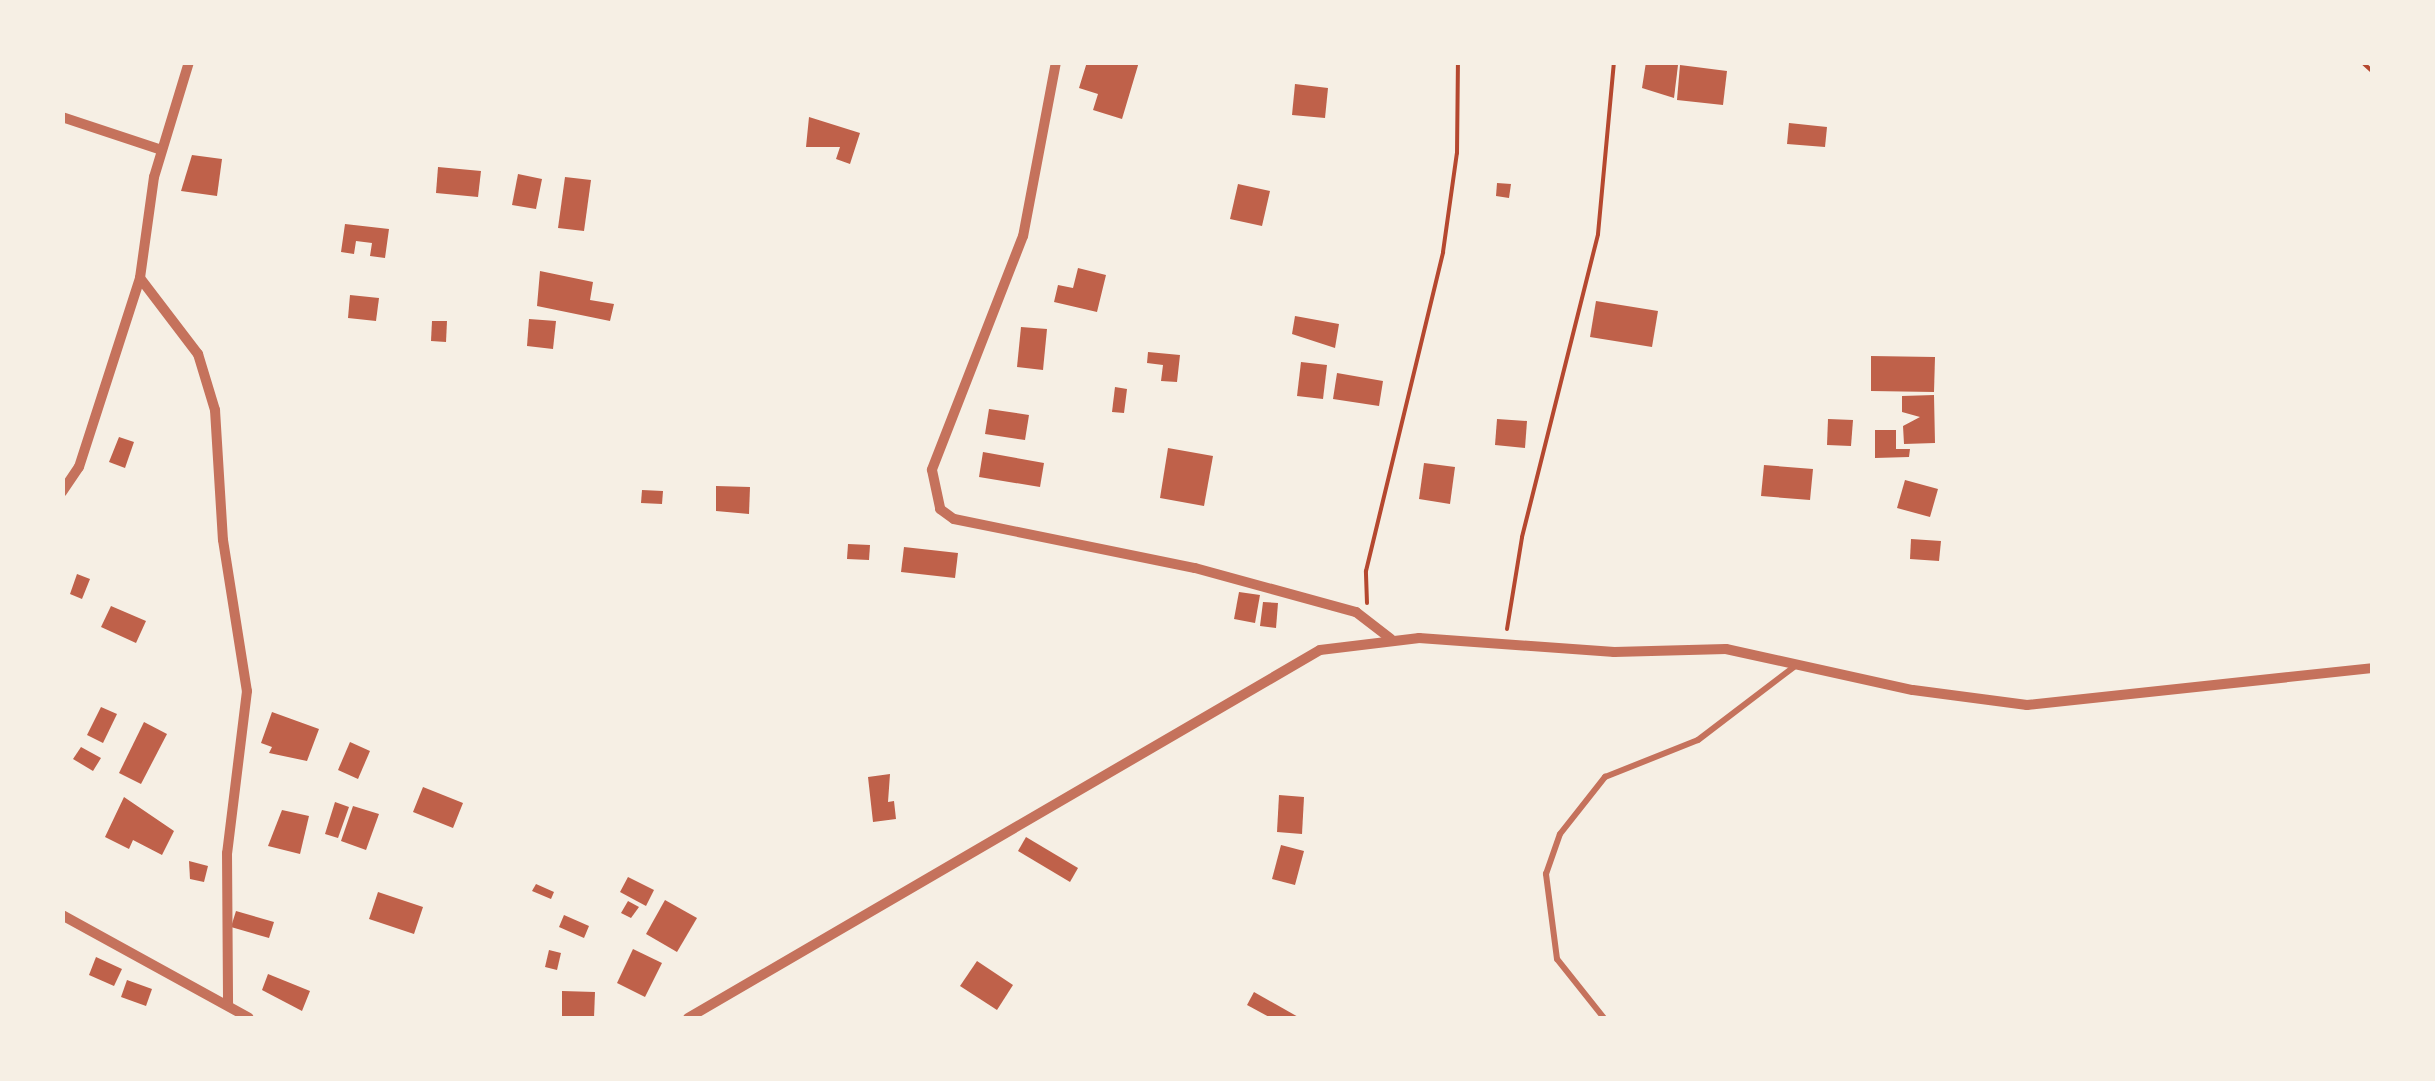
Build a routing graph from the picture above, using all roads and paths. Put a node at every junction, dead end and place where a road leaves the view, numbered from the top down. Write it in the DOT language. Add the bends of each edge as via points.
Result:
graph roads {
  1 [pos="189,62"];
  2 [pos="1056,62"];
  3 [pos="1458,62"];
  4 [pos="1614,62"];
  5 [pos="2362,62"];
  6 [pos="2372,71"];
  7 [pos="62,117"];
  8 [pos="162,150"];
  9 [pos="140,278"];
  10 [pos="62,492"];
  11 [pos="1372,622"];
  12 [pos="1390,639"];
  13 [pos="1506,644"];
  14 [pos="1796,665"];
  15 [pos="2372,668"];
  16 [pos="62,916"];
  17 [pos="228,1004"];
  18 [pos="249,1018"];
  19 [pos="688,1018"];
  20 [pos="1604,1018"];
  1 -- 8 [label="street"];
  2 -- 11 [label="street" via="1023,236 932,470 940,510 954,520 1194,568"];
  3 -- 11 [label="path" via="1457,154 1443,252 1366,571"];
  4 -- 13 [label="path" via="1598,234 1513,576"];
  5 -- 6 [label="path"];
  7 -- 8 [label="street"];
  8 -- 9 [label="street" via="139,253"];
  9 -- 10 [label="street" via="79,467"];
  9 -- 17 [label="street" via="198,354 215,410 223,540 246,691 226,853"];
  11 -- 12 [label="street"];
  12 -- 13 [label="street"];
  12 -- 19 [label="street" via="1320,650 1286,666 1140,760"];
  13 -- 14 [label="street" via="1614,652 1726,649"];
  14 -- 15 [label="street" via="2027,705"];
  14 -- 20 [label="lane" via="1698,740 1605,777 1560,834 1546,874 1557,958"];
  16 -- 17 [label="street"];
  17 -- 18 [label="street"];
}
